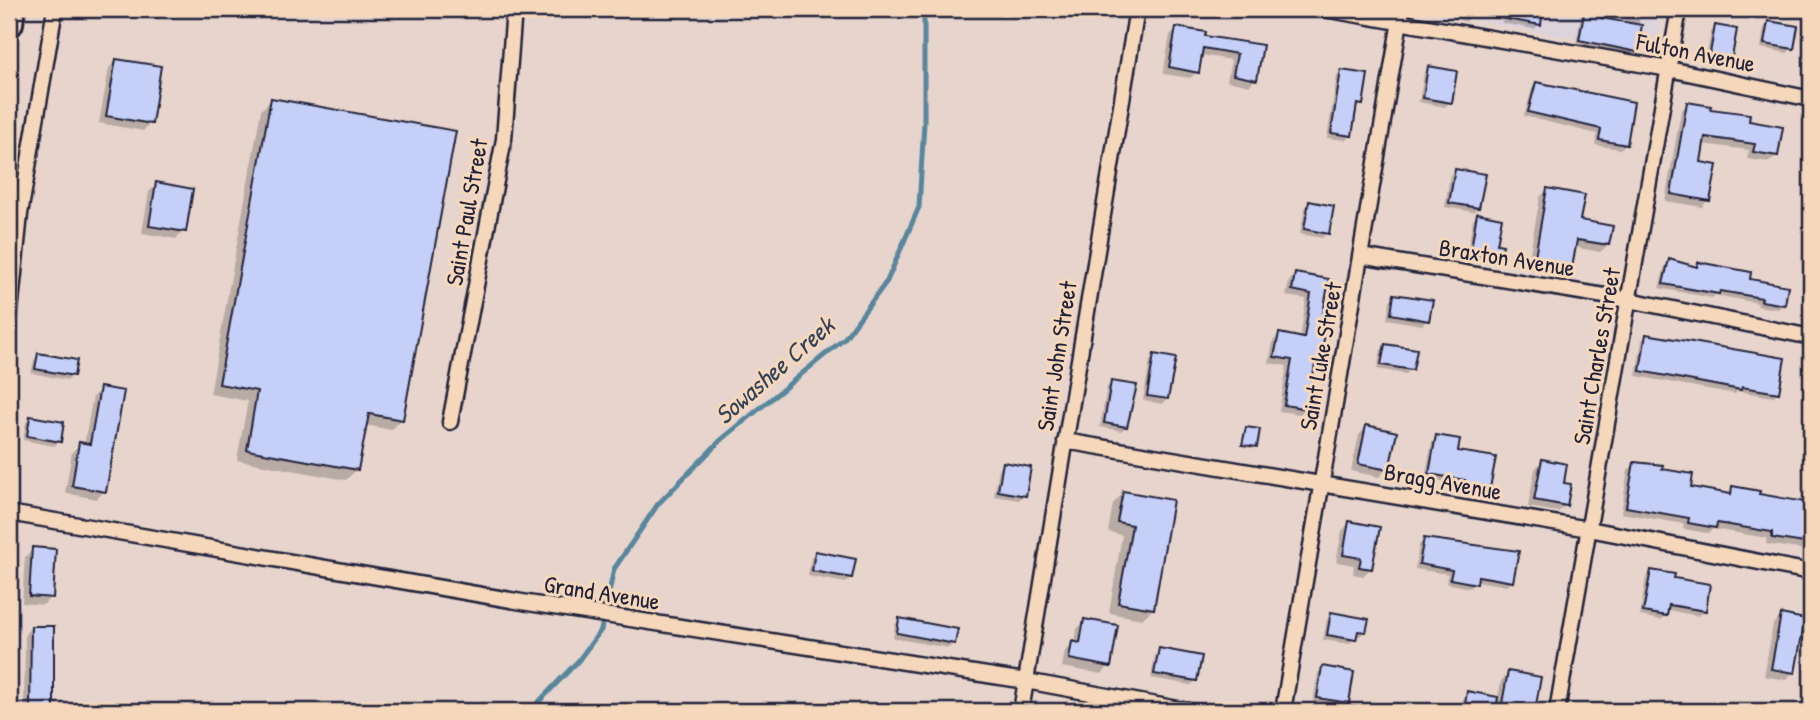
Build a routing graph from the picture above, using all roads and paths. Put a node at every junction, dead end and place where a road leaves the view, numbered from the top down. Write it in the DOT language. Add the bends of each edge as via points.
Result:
graph roads {
  1 [pos="11,9"];
  2 [pos="55,9"];
  3 [pos="514,9"];
  4 [pos="1137,9"];
  5 [pos="1324,9"];
  6 [pos="1679,9"];
  7 [pos="1401,15"];
  8 [pos="9,23"];
  9 [pos="1669,69"];
  10 [pos="1811,99"];
  11 [pos="1360,256"];
  12 [pos="1629,300"];
  13 [pos="9,322"];
  14 [pos="1811,337"];
  15 [pos="450,422"];
  16 [pos="1065,440"];
  17 [pos="1322,484"];
  18 [pos="9,513"];
  19 [pos="1589,529"];
  20 [pos="1811,572"];
  21 [pos="1026,681"];
  22 [pos="1021,711"];
  23 [pos="1189,711"];
  24 [pos="1283,711"];
  25 [pos="1557,711"];
  1 -- 8 [label="highway"];
  2 -- 13 [label="street" via="20,214"];
  3 -- 15 [label="street, Saint Paul Street" via="504,139"];
  4 -- 16 [label="street, Saint John Street"];
  5 -- 7 [label="street, Fulton Avenue"];
  6 -- 9 [label="street, Saint Charles Street"];
  7 -- 9 [label="street, Fulton Avenue"];
  7 -- 11 [label="street, Saint Luke Street"];
  9 -- 10 [label="street, Fulton Avenue"];
  9 -- 12 [label="street, Saint Charles Street"];
  11 -- 12 [label="street, Braxton Avenue"];
  11 -- 17 [label="street, Saint Luke Street"];
  12 -- 14 [label="street, Braxton Avenue"];
  12 -- 19 [label="street, Saint Charles Street"];
  16 -- 17 [label="street, Bragg Avenue"];
  16 -- 21 [label="street, Saint John Street"];
  17 -- 19 [label="street, Bragg Avenue"];
  17 -- 24 [label="street, Saint Luke Street"];
  18 -- 21 [label="street, Grand Avenue" via="528,603"];
  19 -- 20 [label="street, Bragg Avenue"];
  19 -- 25 [label="street, Saint Charles Street"];
  21 -- 22 [label="street, Saint John Street"];
  21 -- 23 [label="street, Grand Avenue"];
}
